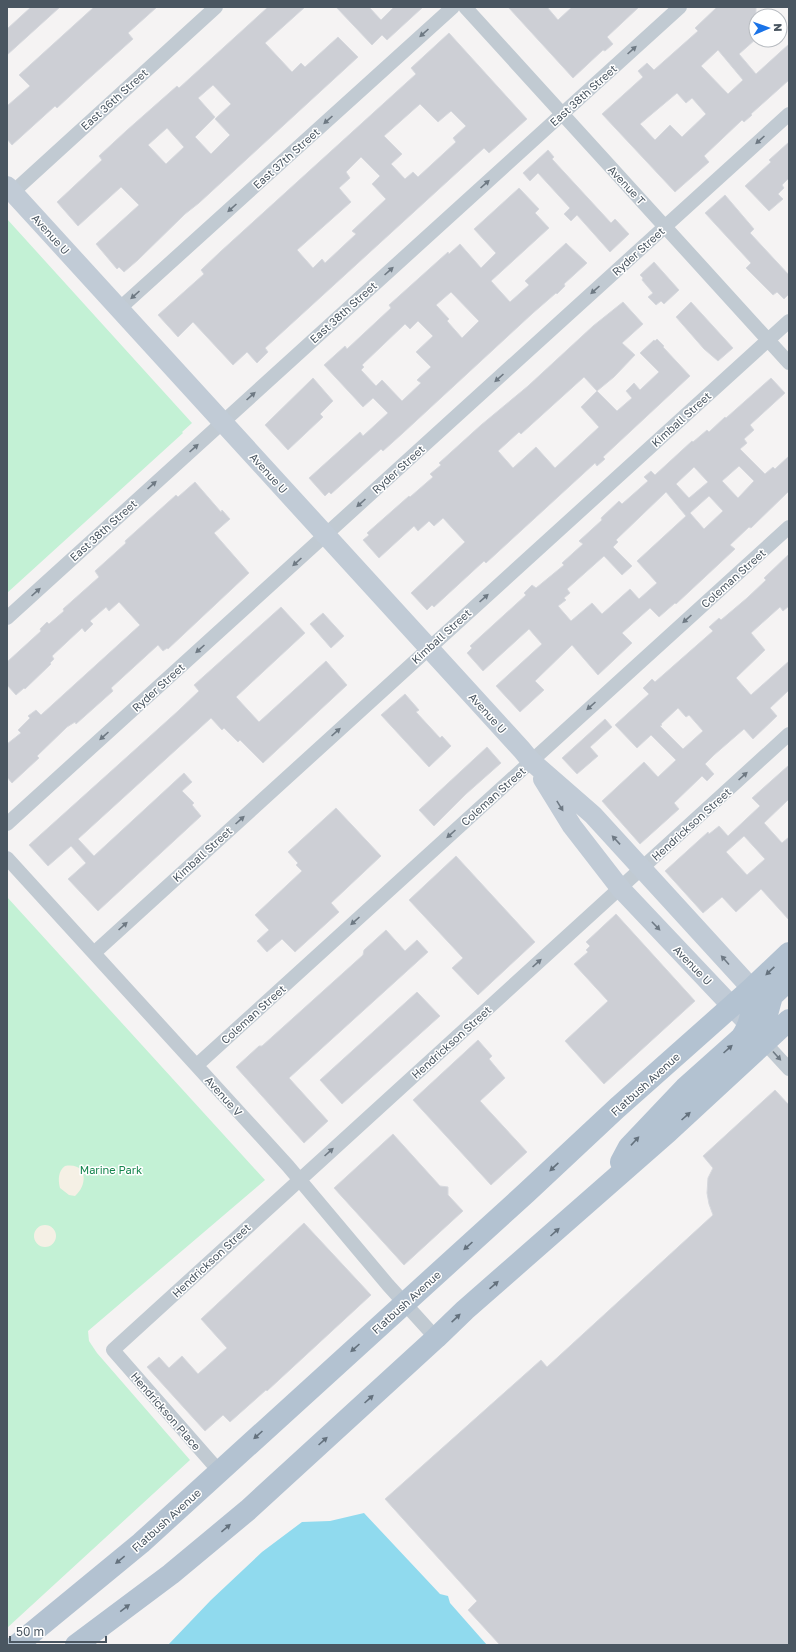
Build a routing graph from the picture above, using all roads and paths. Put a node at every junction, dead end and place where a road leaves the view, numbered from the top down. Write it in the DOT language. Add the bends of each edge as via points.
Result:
graph roads {
  1 [pos="216,7"];
  2 [pos="453,7"];
  3 [pos="465,7"];
  4 [pos="680,7"];
  5 [pos="562,114"];
  6 [pos="789,114"];
  7 [pos="10,189"];
  8 [pos="665,227"];
  9 [pos="119,309"];
  10 [pos="789,321"];
  11 [pos="768,340"];
  12 [pos="789,363"];
  13 [pos="222,422"];
  14 [pos="789,527"];
  15 [pos="326,535"];
  16 [pos="7,618"];
  17 [pos="429,648"];
  18 [pos="789,734"];
  19 [pos="532,760"];
  20 [pos="7,824"];
  21 [pos="7,858"];
  22 [pos="642,868"];
  23 [pos="620,888"];
  24 [pos="94,953"];
  25 [pos="789,953"];
  26 [pos="789,980"];
  27 [pos="751,989"];
  28 [pos="732,1006"];
  29 [pos="768,1006"];
  30 [pos="749,1024"];
  31 [pos="788,1024"];
  32 [pos="765,1043"];
  33 [pos="197,1065"];
  34 [pos="789,1069"];
  35 [pos="300,1178"];
  36 [pos="607,1185"];
  37 [pos="404,1303"];
  38 [pos="436,1338"];
  39 [pos="113,1350"];
  40 [pos="219,1471"];
  41 [pos="17,1645"];
  42 [pos="76,1645"];
  1 -- 7 [label="street, East 36th Street"];
  2 -- 9 [label="street, East 37th Street, one-way"];
  3 -- 5 [label="street, Avenue T"];
  5 -- 4 [label="street, East 38th Street, one-way"];
  5 -- 8 [label="street, Avenue T"];
  13 -- 5 [label="street, East 38th Street, one-way"];
  6 -- 8 [label="street, Ryder Street, one-way"];
  7 -- 9 [label="main road, Avenue U"];
  8 -- 11 [label="street, Avenue T"];
  8 -- 15 [label="street, Ryder Street, one-way"];
  9 -- 13 [label="main road, Avenue U"];
  10 -- 11 [label="street, Kimball Street"];
  11 -- 12 [label="street, Avenue T"];
  17 -- 11 [label="street, Kimball Street, one-way"];
  13 -- 15 [label="main road, Avenue U"];
  16 -- 13 [label="street, East 38th Street, one-way"];
  14 -- 19 [label="street, Coleman Street, one-way"];
  15 -- 17 [label="main road, Avenue U"];
  15 -- 20 [label="street, Ryder Street, one-way"];
  17 -- 19 [label="main road, Avenue U"];
  24 -- 17 [label="street, Kimball Street, one-way"];
  22 -- 18 [label="street, Hendrickson Street, one-way"];
  22 -- 19 [label="main road, Avenue U, one-way" via="593,815"];
  19 -- 23 [label="main road, Avenue U, one-way" via="573,828"];
  19 -- 33 [label="street, Coleman Street, one-way"];
  21 -- 24 [label="street, Avenue V"];
  22 -- 23 [label="street, Hendrickson Street"];
  27 -- 22 [label="main road, Avenue U, one-way"];
  23 -- 28 [label="main road, Avenue U, one-way"];
  35 -- 23 [label="street, Hendrickson Street, one-way"];
  24 -- 33 [label="street, Avenue V"];
  25 -- 27 [label="main road, Flatbush Avenue, one-way"];
  26 -- 29 [label="main road" via="772,996"];
  27 -- 28 [label="main road, Flatbush Avenue"];
  27 -- 29 [label="main road, Avenue U"];
  27 -- 30 [label="main road" via="752,1008"];
  28 -- 30 [label="main road, Avenue U"];
  28 -- 37 [label="main road, Flatbush Avenue, one-way"];
  29 -- 31 [label="main road, Avenue U"];
  29 -- 32 [label="main road" via="763,1029"];
  30 -- 32 [label="main road, Avenue U"];
  36 -- 30 [label="main road, one-way" via="629,1147 685,1088 741,1038"];
  31 -- 32 [label="main road"];
  32 -- 34 [label="street, Avenue U, one-way"];
  36 -- 32 [label="main road, one-way"];
  33 -- 35 [label="street, Avenue V"];
  35 -- 37 [label="street, Avenue V"];
  35 -- 39 [label="street, Hendrickson Street"];
  38 -- 36 [label="main road, one-way"];
  37 -- 38 [label="street, Avenue V"];
  37 -- 40 [label="main road, Flatbush Avenue, one-way"];
  42 -- 38 [label="main road, one-way" via="171,1574 248,1510"];
  39 -- 40 [label="street, Hendrickson Place"];
  40 -- 41 [label="main road, Flatbush Avenue, one-way" via="141,1543"];
}
